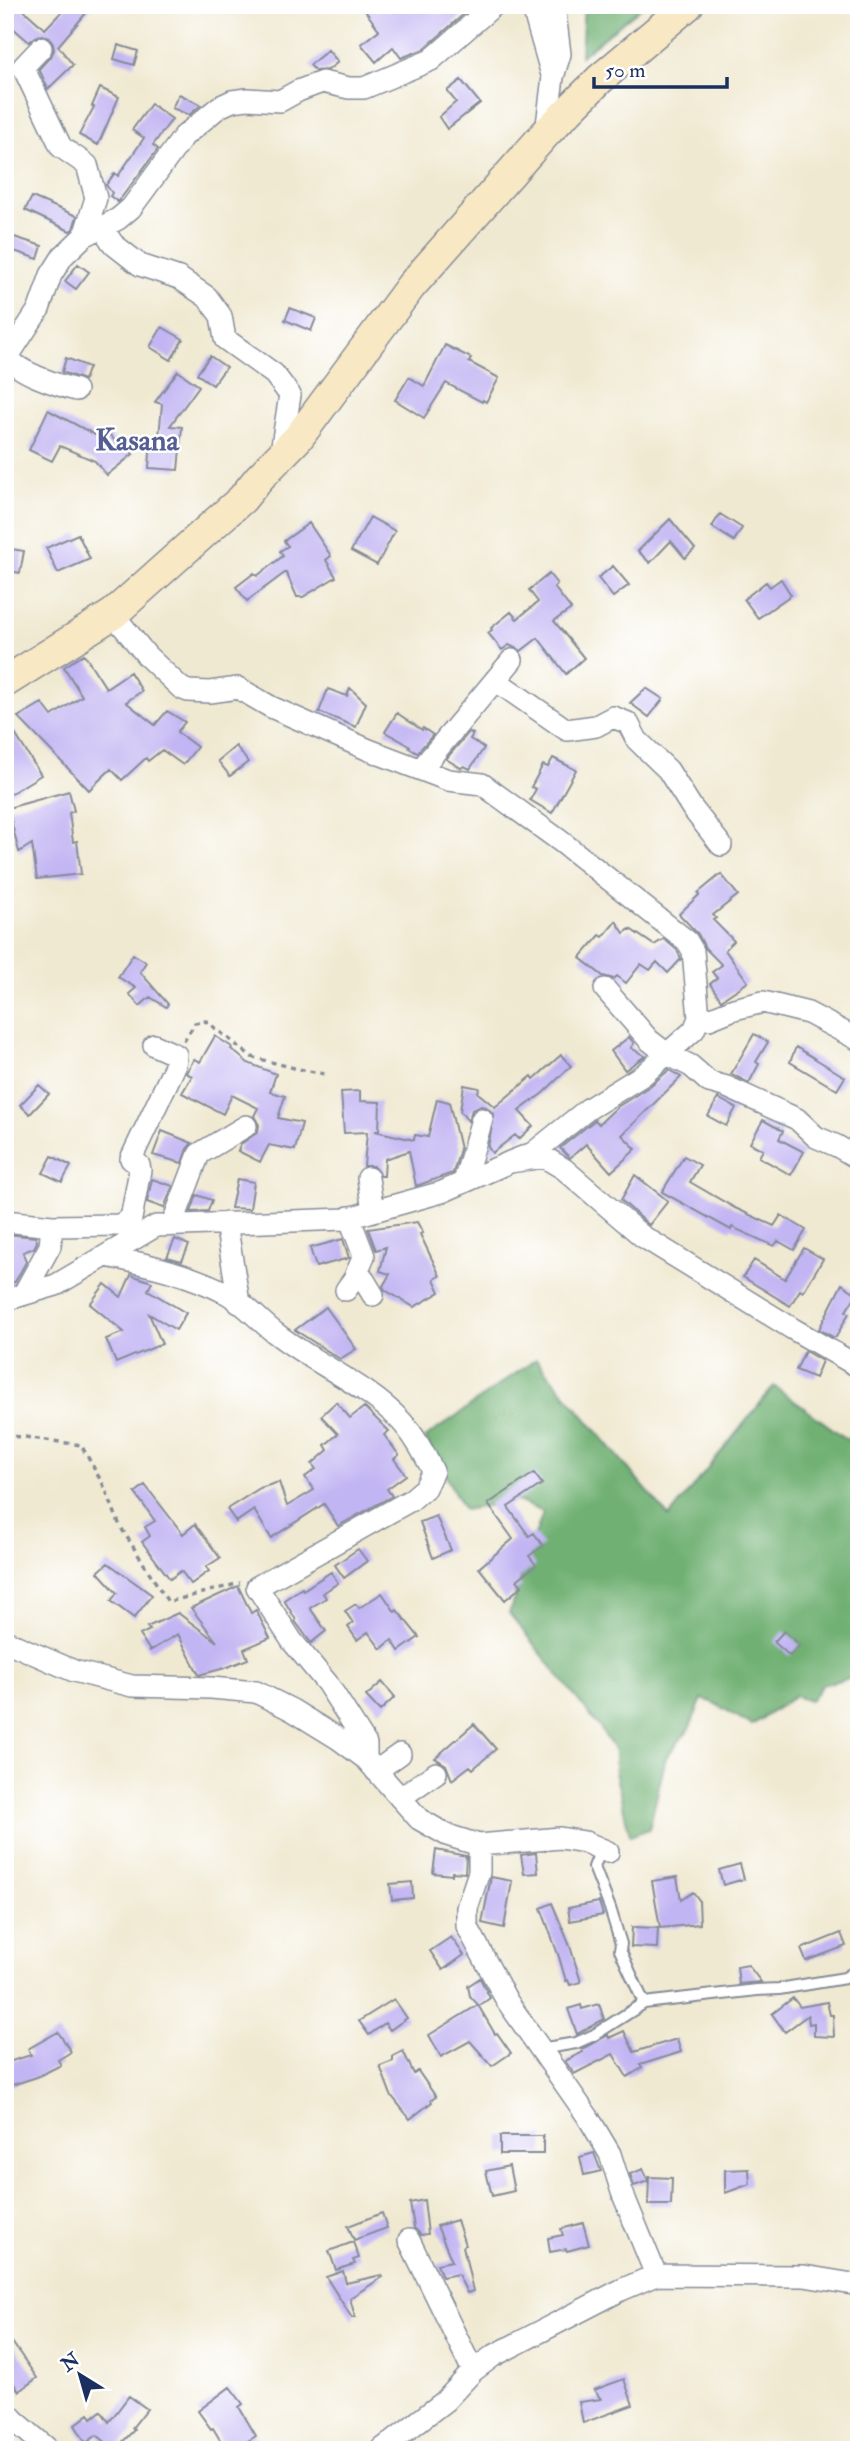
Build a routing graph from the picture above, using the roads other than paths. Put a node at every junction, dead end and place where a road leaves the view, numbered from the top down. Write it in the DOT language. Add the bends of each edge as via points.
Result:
graph roads {
  1 [pos="494,5"];
  2 [pos="532,5"];
  3 [pos="554,5"];
  4 [pos="688,5"];
  5 [pos="41,48"];
  6 [pos="553,77"];
  7 [pos="546,133"];
  8 [pos="93,231"];
  9 [pos="7,358"];
  10 [pos="76,390"];
  11 [pos="280,458"];
  12 [pos="113,614"];
  13 [pos="512,660"];
  14 [pos="495,680"];
  15 [pos="5,682"];
  16 [pos="421,769"];
  17 [pos="721,845"];
  18 [pos="605,989"];
  19 [pos="699,1018"];
  20 [pos="859,1040"];
  21 [pos="154,1045"];
  22 [pos="667,1054"];
  23 [pos="482,1119"];
  24 [pos="241,1123"];
  25 [pos="859,1158"];
  26 [pos="510,1162"];
  27 [pos="368,1178"];
  28 [pos="464,1182"];
  29 [pos="373,1211"];
  30 [pos="131,1215"];
  31 [pos="349,1217"];
  32 [pos="5,1222"];
  33 [pos="226,1223"];
  34 [pos="52,1226"];
  35 [pos="163,1226"];
  36 [pos="106,1256"];
  37 [pos="358,1270"];
  38 [pos="346,1290"];
  39 [pos="373,1295"];
  40 [pos="14,1297"];
  41 [pos="239,1303"];
  42 [pos="859,1367"];
  43 [pos="5,1641"];
  44 [pos="400,1754"];
  45 [pos="371,1765"];
  46 [pos="436,1773"];
  47 [pos="400,1798"];
  48 [pos="479,1845"];
  49 [pos="608,1852"];
  50 [pos="859,1969"];
  51 [pos="644,2003"];
  52 [pos="540,2049"];
  53 [pos="409,2240"];
  54 [pos="656,2275"];
  55 [pos="859,2285"];
  56 [pos="472,2371"];
  57 [pos="5,2410"];
  58 [pos="49,2450"];
  59 [pos="381,2450"];
  1 -- 8 [label="street" via="431,60 364,88 322,82 280,101 247,99 219,107 184,136 131,208"];
  2 -- 6 [label="street"];
  3 -- 6 [label="street" via="560,54"];
  4 -- 7 [label="main road" via="600,79"];
  5 -- 8 [label="street" via="23,67 61,147 87,165 96,198"];
  6 -- 7 [label="street"];
  7 -- 11 [label="main road" via="411,286"];
  8 -- 9 [label="street" via="63,256 39,309"];
  8 -- 11 [label="street" via="140,265 179,278 207,297 221,316 225,339 274,374 290,395"];
  9 -- 10 [label="street" via="22,370"];
  11 -- 12 [label="main road" via="242,499"];
  12 -- 15 [label="main road"];
  12 -- 16 [label="street" via="181,688 238,688 271,707"];
  13 -- 14 [label="street"];
  14 -- 16 [label="street"];
  14 -- 17 [label="street" via="567,730 596,726 613,717 628,723"];
  16 -- 19 [label="street" via="448,780 482,784 687,941"];
  18 -- 22 [label="street"];
  19 -- 20 [label="street" via="763,1002 807,1013"];
  19 -- 22 [label="street" via="694,1030"];
  21 -- 30 [label="street" via="176,1055 175,1066 131,1159 140,1170"];
  22 -- 25 [label="street" via="709,1082 797,1119 816,1137"];
  22 -- 26 [label="street" via="533,1153"];
  23 -- 28 [label="street"];
  24 -- 35 [label="street" via="199,1154"];
  26 -- 28 [label="street"];
  26 -- 42 [label="street" via="544,1157 642,1236"];
  27 -- 29 [label="street"];
  28 -- 29 [label="street"];
  29 -- 31 [label="street"];
  30 -- 34 [label="street" via="119,1225"];
  30 -- 35 [label="street"];
  31 -- 33 [label="street"];
  31 -- 37 [label="street" via="364,1256"];
  32 -- 34 [label="street"];
  33 -- 35 [label="street"];
  33 -- 41 [label="street"];
  34 -- 40 [label="street" via="50,1246"];
  35 -- 36 [label="street"];
  36 -- 40 [label="street" via="56,1285"];
  36 -- 41 [label="street" via="198,1280"];
  37 -- 38 [label="street"];
  37 -- 39 [label="street"];
  41 -- 45 [label="street" via="400,1420 433,1471 425,1488 411,1500 257,1587 347,1714 366,1744"];
  43 -- 45 [label="street" via="74,1671 132,1686 256,1692 292,1710"];
  44 -- 45 [label="street"];
  45 -- 47 [label="street"];
  46 -- 47 [label="street"];
  47 -- 48 [label="street" via="419,1819 447,1835"];
  48 -- 49 [label="street" via="560,1838"];
  48 -- 52 [label="street" via="479,1872 467,1908 467,1926"];
  49 -- 51 [label="lane" via="598,1857 594,1867 620,1951"];
  50 -- 51 [label="lane" via="845,1978 779,1989"];
  51 -- 52 [label="lane" via="576,2043"];
  52 -- 54 [label="street" via="610,2154"];
  53 -- 56 [label="street"];
  54 -- 55 [label="street" via="804,2276"];
  54 -- 56 [label="street" via="493,2356"];
  56 -- 59 [label="street" via="445,2401"];
  57 -- 58 [label="street"];
}
